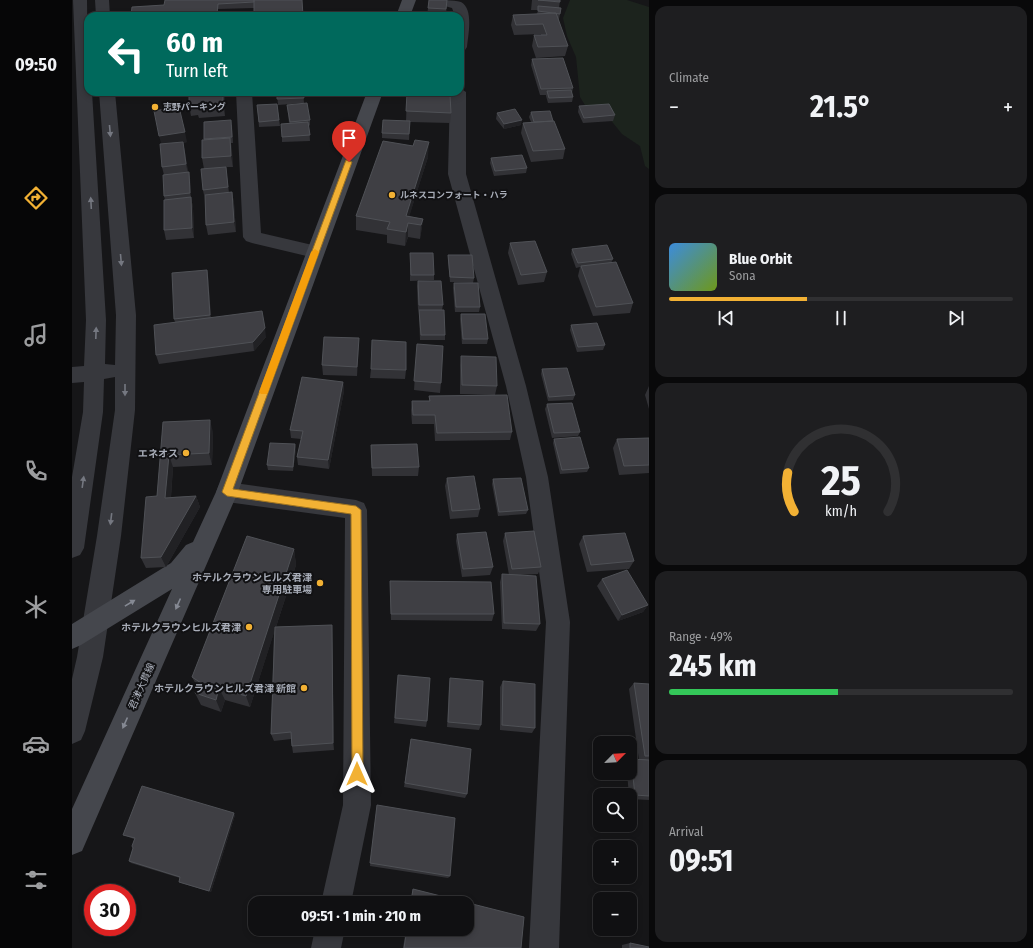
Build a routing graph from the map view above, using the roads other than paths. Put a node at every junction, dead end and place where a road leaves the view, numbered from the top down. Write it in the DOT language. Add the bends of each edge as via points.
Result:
graph roads {
  1 [pos="80,0"];
  2 [pos="102,0"];
  3 [pos="409,0"];
  4 [pos="439,0"];
  5 [pos="103,12"];
  6 [pos="404,12"];
  7 [pos="461,12"];
  8 [pos="84,80"];
  9 [pos="85,96"];
  10 [pos="107,96"];
  11 [pos="244,96"];
  12 [pos="374,96"];
  13 [pos="458,96"];
  14 [pos="315,252"];
  15 [pos="125,369"];
  16 [pos="95,372"];
  17 [pos="72,375"];
  18 [pos="227,492"];
  19 [pos="211,530"];
  20 [pos="72,548"];
  21 [pos="95,624"];
  22 [pos="72,637"];
  23 [pos="72,730"];
  24 [pos="72,841"];
  25 [pos="338,896"];
  26 [pos="329,936"];
  27 [pos="326,948"];
  28 [pos="544,948"];
  8 -- 1 [label="street, one-way"];
  2 -- 5 [label="street"];
  3 -- 6 [label="main road"];
  4 -- 7 [label="street" via="457,5"];
  16 -- 9 [label="street, one-way" via="96,320"];
  10 -- 15 [label="street, one-way" via="126,315"];
  11 -- 14 [label="street" via="252,237"];
  12 -- 14 [label="main road, 君津大貫線"];
  13 -- 28 [label="street" via="457,174 516,386 536,470 558,622"];
  14 -- 18 [label="main road, 君津大貫線"];
  15 -- 16 [label="street"];
  15 -- 21 [label="street, one-way" via="125,410"];
  16 -- 17 [label="street"];
  20 -- 16 [label="street, one-way" via="93,412"];
  18 -- 19 [label="main road, 君津大貫線"];
  18 -- 25 [label="street" via="356,510 357,805"];
  21 -- 19 [label="main road, 君津大貫線, one-way" via="179,571"];
  19 -- 24 [label="main road, 君津大貫線, one-way"];
  21 -- 22 [label="main road, 君津大貫線"];
  21 -- 23 [label="street"];
  26 -- 27 [label="street"];
}
